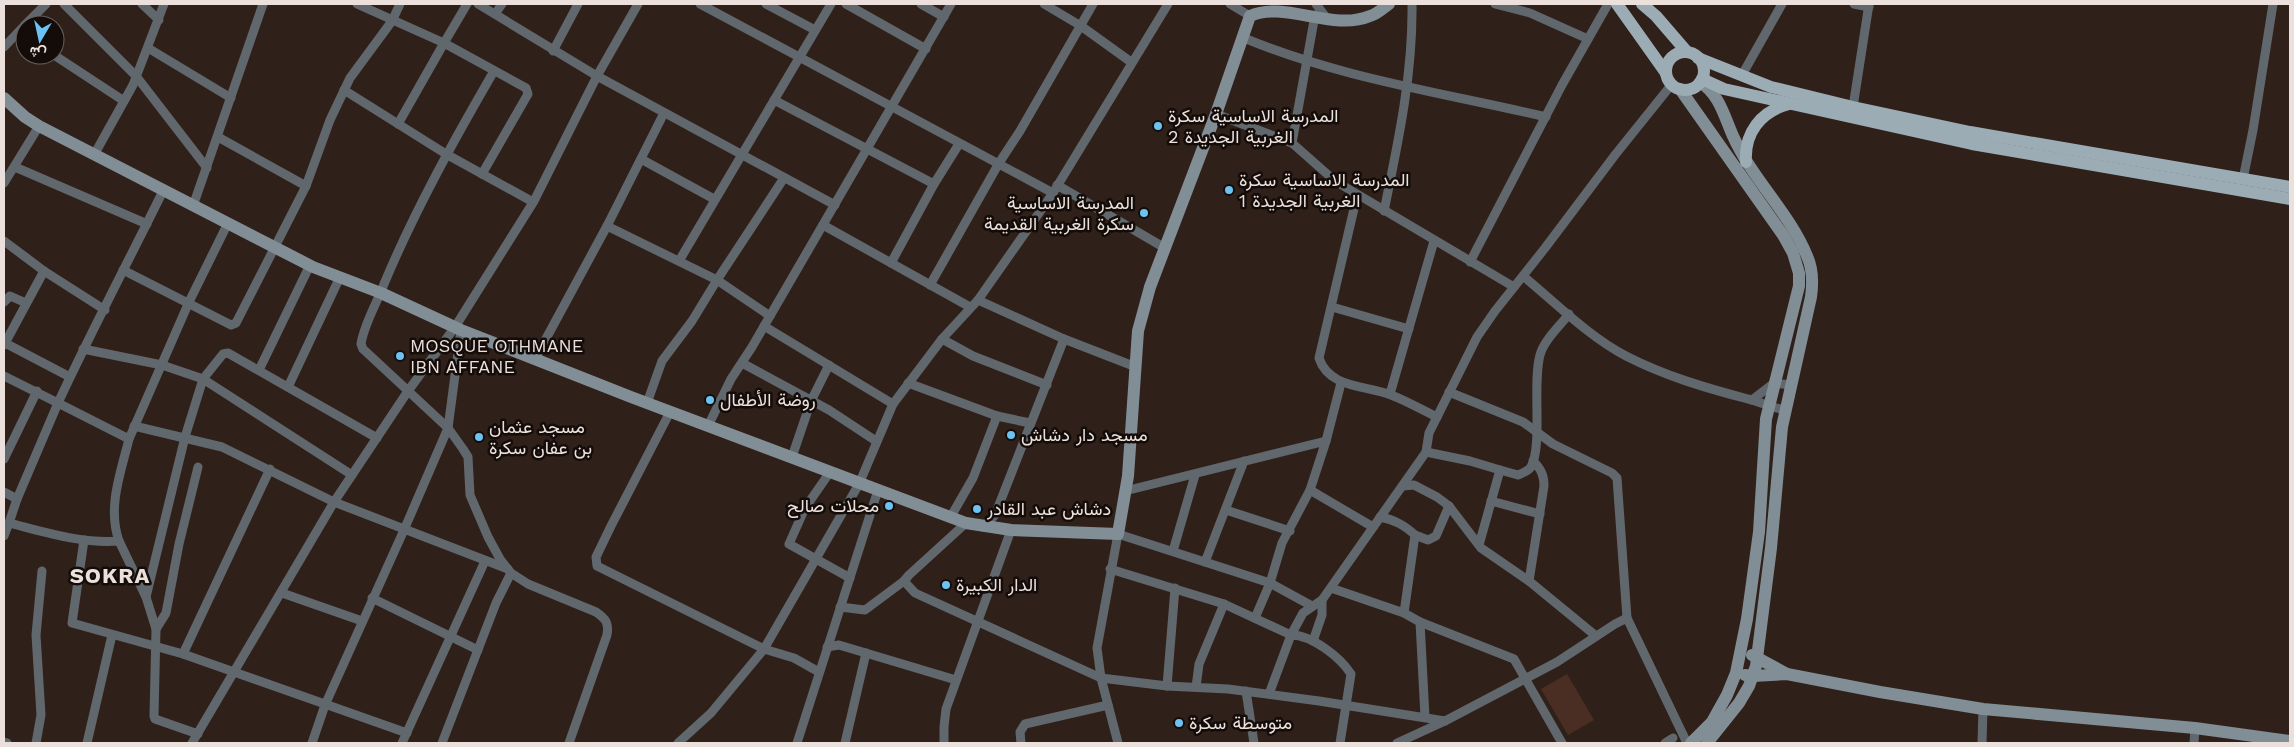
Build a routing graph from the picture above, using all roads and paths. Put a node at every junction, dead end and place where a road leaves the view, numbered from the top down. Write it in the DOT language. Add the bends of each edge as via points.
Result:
graph roads {
  1 [pos="46,4"];
  2 [pos="64,4"];
  3 [pos="142,4"];
  4 [pos="164,4"];
  5 [pos="263,4"];
  6 [pos="357,4"];
  7 [pos="400,4"];
  8 [pos="466,4"];
  9 [pos="478,4"];
  10 [pos="502,4"];
  11 [pos="578,4"];
  12 [pos="638,4"];
  13 [pos="700,4"];
  14 [pos="766,4"];
  15 [pos="831,4"];
  16 [pos="846,4"];
  17 [pos="921,4"];
  18 [pos="951,4"];
  19 [pos="1044,4"];
  20 [pos="1093,4"];
  21 [pos="1168,4"];
  22 [pos="1230,4"];
  23 [pos="1389,4"];
  24 [pos="1412,4"];
  25 [pos="1495,4"];
  26 [pos="1608,4"];
  27 [pos="1617,4"];
  28 [pos="1642,4"];
  29 [pos="1782,4"];
  30 [pos="1854,4"];
  31 [pos="2273,4"];
  32 [pos="1869,5"];
  33 [pos="1319,12"];
  34 [pos="495,14"];
  35 [pos="36,15"];
  36 [pos="1250,16"];
  37 [pos="944,17"];
  38 [pos="159,20"];
  39 [pos="392,21"];
  40 [pos="1081,26"];
  41 [pos="815,30"];
  42 [pos="15,36"];
  43 [pos="1244,38"];
  44 [pos="1588,39"];
  45 [pos="444,43"];
  46 [pos="4,48"];
  47 [pos="148,48"];
  48 [pos="926,49"];
  49 [pos="553,51"];
  50 [pos="1693,55"];
  51 [pos="798,58"];
  52 [pos="65,62"];
  53 [pos="1131,62"];
  54 [pos="1306,62"];
  55 [pos="494,71"];
  56 [pos="1666,72"];
  57 [pos="1742,75"];
  58 [pos="136,76"];
  59 [pos="597,76"];
  60 [pos="1701,80"];
  61 [pos="1407,87"];
  62 [pos="1676,87"];
  63 [pos="344,90"];
  64 [pos="4,98"];
  65 [pos="232,98"];
  66 [pos="774,100"];
  67 [pos="124,101"];
  68 [pos="1789,104"];
  69 [pos="1854,107"];
  70 [pos="891,108"];
  71 [pos="664,113"];
  72 [pos="1216,114"];
  73 [pos="1546,117"];
  74 [pos="398,124"];
  75 [pos="39,126"];
  76 [pos="218,137"];
  77 [pos="1292,143"];
  78 [pos="959,144"];
  79 [pos="868,150"];
  80 [pos="446,154"];
  81 [pos="94,155"];
  82 [pos="741,155"];
  83 [pos="641,160"];
  84 [pos="1746,162"];
  85 [pos="999,163"];
  86 [pos="15,167"];
  87 [pos="207,168"];
  88 [pos="482,174"];
  89 [pos="784,178"];
  90 [pos="2243,179"];
  91 [pos="4,183"];
  92 [pos="934,184"];
  93 [pos="306,186"];
  94 [pos="2290,187"];
  95 [pos="1055,189"];
  96 [pos="163,192"];
  97 [pos="1357,196"];
  98 [pos="714,199"];
  99 [pos="2290,199"];
  100 [pos="533,202"];
  101 [pos="835,205"];
  102 [pos="193,206"];
  103 [pos="1384,211"];
  104 [pos="228,223"];
  105 [pos="147,224"];
  106 [pos="822,225"];
  107 [pos="607,226"];
  108 [pos="4,241"];
  109 [pos="1434,241"];
  110 [pos="276,247"];
  111 [pos="1165,248"];
  112 [pos="678,261"];
  113 [pos="1470,262"];
  114 [pos="891,263"];
  115 [pos="310,265"];
  116 [pos="123,270"];
  117 [pos="44,272"];
  118 [pos="1523,276"];
  119 [pos="340,278"];
  120 [pos="717,280"];
  121 [pos="930,285"];
  122 [pos="1514,287"];
  123 [pos="381,292"];
  124 [pos="978,300"];
  125 [pos="4,302"];
  126 [pos="189,302"];
  127 [pos="26,303"];
  128 [pos="970,307"];
  129 [pos="1332,307"];
  130 [pos="105,310"];
  131 [pos="1569,314"];
  132 [pos="770,316"];
  133 [pos="764,326"];
  134 [pos="458,328"];
  135 [pos="1408,329"];
  136 [pos="942,339"];
  137 [pos="1064,339"];
  138 [pos="4,344"];
  139 [pos="83,349"];
  140 [pos="535,359"];
  141 [pos="742,363"];
  142 [pos="162,365"];
  143 [pos="829,365"];
  144 [pos="1136,367"];
  145 [pos="259,370"];
  146 [pos="4,376"];
  147 [pos="70,377"];
  148 [pos="203,379"];
  149 [pos="908,383"];
  150 [pos="1341,383"];
  151 [pos="1774,383"];
  152 [pos="1047,385"];
  153 [pos="1791,385"];
  154 [pos="288,387"];
  155 [pos="37,391"];
  156 [pos="408,391"];
  157 [pos="1449,392"];
  158 [pos="1390,394"];
  159 [pos="1752,400"];
  160 [pos="811,402"];
  161 [pos="58,403"];
  162 [pos="647,403"];
  163 [pos="893,404"];
  164 [pos="1769,407"];
  165 [pos="1785,410"];
  166 [pos="670,412"];
  167 [pos="997,416"];
  168 [pos="1436,417"];
  169 [pos="1030,424"];
  170 [pos="134,426"];
  171 [pos="708,426"];
  172 [pos="448,428"];
  173 [pos="1536,430"];
  174 [pos="185,437"];
  175 [pos="377,438"];
  176 [pos="129,439"];
  177 [pos="876,441"];
  178 [pos="1326,441"];
  179 [pos="1426,452"];
  180 [pos="792,457"];
  181 [pos="4,459"];
  182 [pos="1244,461"];
  183 [pos="1533,461"];
  184 [pos="198,467"];
  185 [pos="270,469"];
  186 [pos="1500,470"];
  187 [pos="830,472"];
  188 [pos="352,475"];
  189 [pos="1195,475"];
  190 [pos="859,484"];
  191 [pos="1403,486"];
  192 [pos="878,490"];
  193 [pos="1310,490"];
  194 [pos="1125,491"];
  195 [pos="4,492"];
  196 [pos="17,499"];
  197 [pos="1491,501"];
  198 [pos="334,502"];
  199 [pos="1449,506"];
  200 [pos="1226,510"];
  201 [pos="1540,514"];
  202 [pos="1380,517"];
  203 [pos="950,518"];
  204 [pos="9,523"];
  205 [pos="966,523"];
  206 [pos="983,527"];
  207 [pos="1373,527"];
  208 [pos="404,530"];
  209 [pos="1011,530"];
  210 [pos="1290,530"];
  211 [pos="1118,534"];
  212 [pos="1415,535"];
  213 [pos="4,536"];
  214 [pos="84,540"];
  215 [pos="119,541"];
  216 [pos="1479,545"];
  217 [pos="1173,551"];
  218 [pos="816,559"];
  219 [pos="485,561"];
  220 [pos="1205,562"];
  221 [pos="1110,569"];
  222 [pos="42,571"];
  223 [pos="509,571"];
  224 [pos="850,578"];
  225 [pos="904,581"];
  226 [pos="1529,581"];
  227 [pos="1270,583"];
  228 [pos="1175,588"];
  229 [pos="1331,588"];
  230 [pos="282,593"];
  231 [pos="146,598"];
  232 [pos="372,598"];
  233 [pos="1322,600"];
  234 [pos="1224,604"];
  235 [pos="1312,606"];
  236 [pos="840,607"];
  237 [pos="1404,613"];
  238 [pos="1255,618"];
  239 [pos="1627,618"];
  240 [pos="362,620"];
  241 [pos="978,621"];
  242 [pos="1420,622"];
  243 [pos="156,628"];
  244 [pos="1291,634"];
  245 [pos="112,635"];
  246 [pos="1596,636"];
  247 [pos="452,637"];
  248 [pos="1314,641"];
  249 [pos="157,647"];
  250 [pos="827,647"];
  251 [pos="764,649"];
  252 [pos="478,650"];
  253 [pos="1741,652"];
  254 [pos="866,653"];
  255 [pos="183,654"];
  256 [pos="1757,656"];
  257 [pos="233,672"];
  258 [pos="819,672"];
  259 [pos="1736,673"];
  260 [pos="1786,674"];
  261 [pos="1752,676"];
  262 [pos="1101,678"];
  263 [pos="956,680"];
  264 [pos="1525,680"];
  265 [pos="1168,686"];
  266 [pos="1196,687"];
  267 [pos="1246,691"];
  268 [pos="1269,694"];
  269 [pos="325,705"];
  270 [pos="1108,705"];
  271 [pos="1347,706"];
  272 [pos="1983,708"];
  273 [pos="1425,717"];
  274 [pos="1445,721"];
  275 [pos="2195,728"];
  276 [pos="407,733"];
  277 [pos="198,734"];
  278 [pos="2290,741"];
  279 [pos="36,743"];
  280 [pos="87,743"];
  281 [pos="192,743"];
  282 [pos="312,743"];
  283 [pos="402,743"];
  284 [pos="442,743"];
  285 [pos="569,743"];
  286 [pos="678,743"];
  287 [pos="797,743"];
  288 [pos="845,743"];
  289 [pos="944,743"];
  290 [pos="1021,743"];
  291 [pos="1118,743"];
  292 [pos="1254,743"];
  293 [pos="1340,743"];
  294 [pos="1397,743"];
  295 [pos="1562,743"];
  296 [pos="1689,743"];
  297 [pos="1707,743"];
  298 [pos="1982,743"];
  299 [pos="2194,743"];
  1 -- 35 [label="street"];
  2 -- 58 [label="street"];
  3 -- 38 [label="street"];
  4 -- 38 [label="street"];
  5 -- 65 [label="street"];
  6 -- 39 [label="street"];
  7 -- 39 [label="street"];
  8 -- 45 [label="street"];
  9 -- 34 [label="street"];
  10 -- 34 [label="street"];
  11 -- 49 [label="street"];
  12 -- 59 [label="street"];
  13 -- 51 [label="street"];
  14 -- 41 [label="street"];
  15 -- 41 [label="street"];
  16 -- 48 [label="street"];
  17 -- 37 [label="street"];
  18 -- 37 [label="street"];
  19 -- 40 [label="street"];
  20 -- 40 [label="street"];
  21 -- 53 [label="street"];
  22 -- 36 [label="street"];
  23 -- 33 [label="street" via="1370,16 1357,19"];
  24 -- 61 [label="street" via="1413,36"];
  25 -- 44 [label="street" via="1530,13"];
  26 -- 44 [label="street"];
  27 -- 56 [label="main road"];
  28 -- 50 [label="main road"];
  29 -- 57 [label="street"];
  30 -- 32 [label="street"];
  31 -- 90 [label="street"];
  32 -- 69 [label="street"];
  33 -- 36 [label="street" via="1269,8"];
  33 -- 54 [label="street"];
  34 -- 49 [label="street"];
  36 -- 43 [label="street"];
  37 -- 48 [label="street"];
  38 -- 47 [label="street"];
  39 -- 45 [label="street"];
  39 -- 63 [label="street"];
  40 -- 53 [label="street"];
  40 -- 85 [label="street"];
  41 -- 51 [label="street"];
  42 -- 46 [label="street"];
  43 -- 54 [label="street"];
  43 -- 72 [label="street"];
  44 -- 73 [label="street"];
  45 -- 55 [label="street"];
  45 -- 74 [label="street"];
  47 -- 58 [label="street"];
  47 -- 65 [label="street"];
  48 -- 70 [label="street"];
  49 -- 59 [label="street"];
  50 -- 56 [label="main road" via="1672,57"];
  50 -- 57 [label="main road"];
  50 -- 60 [label="main road" via="1703,68"];
  51 -- 66 [label="street"];
  51 -- 70 [label="street"];
  52 -- 67 [label="street"];
  53 -- 95 [label="street"];
  54 -- 61 [label="street"];
  54 -- 77 [label="street"];
  55 -- 80 [label="street"];
  55 -- 88 [label="street" via="526,88 528,94"];
  56 -- 62 [label="main road"];
  57 -- 69 [label="main road" via="1771,86"];
  58 -- 67 [label="street"];
  58 -- 87 [label="street"];
  59 -- 71 [label="street"];
  59 -- 100 [label="street"];
  60 -- 62 [label="main road" via="1691,88"];
  60 -- 68 [label="main road"];
  60 -- 84 [label="street" via="1719,101"];
  61 -- 73 [label="street"];
  61 -- 103 [label="street"];
  62 -- 118 [label="street" via="1609,162"];
  62 -- 151 [label="street" via="1766,210 1793,253 1799,286"];
  63 -- 74 [label="street"];
  63 -- 93 [label="street"];
  64 -- 75 [label="street"];
  65 -- 76 [label="street"];
  66 -- 79 [label="street"];
  66 -- 82 [label="street"];
  67 -- 81 [label="street"];
  68 -- 84 [label="main road" via="1770,111 1756,124 1748,142"];
  68 -- 99 [label="main road" via="1972,144"];
  69 -- 90 [label="main road" via="1970,132"];
  70 -- 78 [label="street"];
  70 -- 79 [label="street"];
  71 -- 82 [label="street"];
  71 -- 83 [label="street"];
  72 -- 77 [label="street"];
  72 -- 111 [label="street"];
  73 -- 113 [label="street"];
  74 -- 80 [label="street"];
  75 -- 81 [label="street"];
  75 -- 86 [label="street"];
  76 -- 87 [label="street"];
  76 -- 93 [label="street"];
  77 -- 97 [label="street"];
  78 -- 85 [label="street"];
  78 -- 92 [label="street"];
  79 -- 92 [label="street"];
  79 -- 101 [label="street"];
  80 -- 88 [label="street"];
  80 -- 123 [label="street" via="398,250"];
  81 -- 96 [label="street"];
  82 -- 89 [label="street"];
  82 -- 98 [label="street"];
  83 -- 98 [label="street"];
  83 -- 107 [label="street"];
  84 -- 153 [label="street" via="1799,239 1811,267 1811,297"];
  85 -- 95 [label="street"];
  85 -- 121 [label="street"];
  86 -- 91 [label="street"];
  86 -- 105 [label="street"];
  87 -- 102 [label="street"];
  88 -- 100 [label="street"];
  89 -- 101 [label="street"];
  89 -- 120 [label="street"];
  90 -- 94 [label="main road"];
  92 -- 114 [label="street"];
  93 -- 110 [label="street"];
  95 -- 111 [label="street"];
  95 -- 124 [label="street"];
  96 -- 102 [label="street"];
  96 -- 105 [label="street"];
  97 -- 103 [label="street"];
  97 -- 129 [label="street"];
  98 -- 112 [label="street"];
  100 -- 134 [label="street"];
  101 -- 106 [label="street"];
  102 -- 104 [label="street"];
  103 -- 109 [label="street"];
  104 -- 110 [label="street"];
  104 -- 126 [label="street"];
  105 -- 116 [label="street"];
  106 -- 114 [label="street"];
  106 -- 132 [label="street"];
  107 -- 112 [label="street"];
  107 -- 140 [label="street"];
  108 -- 117 [label="street"];
  109 -- 113 [label="street"];
  109 -- 135 [label="street"];
  110 -- 115 [label="street"];
  110 -- 126 [label="street" via="235,325"];
  111 -- 144 [label="street" via="1138,332"];
  112 -- 120 [label="street"];
  113 -- 122 [label="street"];
  114 -- 121 [label="street"];
  115 -- 119 [label="street"];
  115 -- 145 [label="street"];
  116 -- 126 [label="street"];
  116 -- 130 [label="street"];
  117 -- 127 [label="street"];
  117 -- 130 [label="street"];
  118 -- 122 [label="street"];
  118 -- 131 [label="street"];
  119 -- 123 [label="street"];
  119 -- 154 [label="street"];
  120 -- 132 [label="street"];
  120 -- 162 [label="street" via="662,361"];
  121 -- 128 [label="street"];
  122 -- 157 [label="street" via="1477,337"];
  123 -- 134 [label="street"];
  123 -- 156 [label="street" via="362,347"];
  124 -- 128 [label="street"];
  124 -- 137 [label="street"];
  125 -- 127 [label="street" via="10,296"];
  126 -- 142 [label="street"];
  127 -- 138 [label="street"];
  128 -- 136 [label="street"];
  129 -- 135 [label="street"];
  129 -- 150 [label="street" via="1319,358 1321,365"];
  130 -- 139 [label="street"];
  131 -- 159 [label="street" via="1625,355 1676,378"];
  131 -- 173 [label="street" via="1540,353"];
  132 -- 133 [label="street"];
  133 -- 141 [label="street"];
  133 -- 143 [label="street"];
  134 -- 140 [label="street"];
  134 -- 156 [label="street"];
  134 -- 172 [label="street"];
  135 -- 158 [label="street"];
  136 -- 149 [label="street"];
  136 -- 152 [label="street" via="973,356"];
  137 -- 144 [label="street"];
  137 -- 152 [label="street"];
  138 -- 147 [label="street"];
  139 -- 142 [label="street"];
  139 -- 147 [label="street"];
  140 -- 162 [label="street"];
  141 -- 160 [label="street"];
  141 -- 171 [label="street"];
  142 -- 148 [label="street"];
  142 -- 170 [label="street"];
  143 -- 160 [label="street"];
  143 -- 163 [label="street"];
  144 -- 194 [label="street"];
  145 -- 148 [label="street" via="225,353"];
  145 -- 154 [label="street"];
  146 -- 155 [label="street"];
  147 -- 161 [label="street"];
  148 -- 174 [label="street"];
  148 -- 188 [label="street"];
  149 -- 163 [label="street"];
  149 -- 167 [label="street"];
  150 -- 158 [label="street"];
  150 -- 178 [label="street"];
  151 -- 153 [label="street"];
  151 -- 159 [label="street"];
  151 -- 164 [label="street"];
  152 -- 169 [label="street"];
  153 -- 165 [label="street"];
  154 -- 175 [label="street"];
  155 -- 161 [label="street"];
  155 -- 181 [label="street"];
  156 -- 172 [label="street"];
  156 -- 175 [label="street"];
  157 -- 168 [label="street"];
  157 -- 173 [label="street" via="1502,412"];
  158 -- 168 [label="street"];
  159 -- 164 [label="street"];
  160 -- 177 [label="street"];
  160 -- 180 [label="street"];
  161 -- 176 [label="street"];
  161 -- 196 [label="street"];
  162 -- 166 [label="street"];
  163 -- 177 [label="street"];
  164 -- 165 [label="street"];
  164 -- 253 [label="street" via="1759,532"];
  165 -- 256 [label="street"];
  166 -- 171 [label="street"];
  166 -- 251 [label="street" via="596,557 597,566"];
  167 -- 169 [label="street"];
  167 -- 203 [label="street" via="972,478"];
  168 -- 179 [label="street"];
  169 -- 206 [label="street" via="995,515"];
  170 -- 174 [label="street"];
  170 -- 176 [label="street"];
  171 -- 180 [label="street"];
  172 -- 208 [label="street"];
  172 -- 223 [label="street" via="468,457 470,495 488,537"];
  173 -- 183 [label="street"];
  173 -- 239 [label="street" via="1553,444 1617,478"];
  174 -- 185 [label="street" via="222,447"];
  174 -- 231 [label="street"];
  175 -- 188 [label="street"];
  176 -- 215 [label="street" via="115,496"];
  177 -- 190 [label="street"];
  178 -- 182 [label="street"];
  178 -- 193 [label="street"];
  179 -- 186 [label="street" via="1470,460"];
  179 -- 191 [label="street"];
  180 -- 187 [label="street"];
  182 -- 189 [label="street"];
  182 -- 200 [label="street"];
  183 -- 186 [label="street" via="1529,469 1518,475"];
  183 -- 201 [label="street" via="1544,477"];
  184 -- 243 [label="street" via="166,613"];
  185 -- 198 [label="street"];
  185 -- 255 [label="street"];
  186 -- 197 [label="street"];
  187 -- 190 [label="street"];
  187 -- 218 [label="street" via="805,508 790,542 794,548"];
  188 -- 198 [label="street"];
  189 -- 194 [label="street"];
  189 -- 217 [label="street"];
  190 -- 192 [label="street"];
  190 -- 218 [label="street"];
  191 -- 199 [label="street" via="1414,485"];
  191 -- 202 [label="street"];
  192 -- 203 [label="street"];
  192 -- 224 [label="street"];
  193 -- 207 [label="street"];
  193 -- 210 [label="street"];
  194 -- 211 [label="street"];
  195 -- 196 [label="street"];
  196 -- 204 [label="street"];
  197 -- 201 [label="street"];
  197 -- 216 [label="street"];
  198 -- 208 [label="street"];
  198 -- 230 [label="street"];
  199 -- 212 [label="street" via="1436,536 1428,540"];
  199 -- 216 [label="street"];
  200 -- 210 [label="street"];
  200 -- 220 [label="street"];
  201 -- 226 [label="street"];
  202 -- 207 [label="street"];
  202 -- 212 [label="street" via="1393,519"];
  203 -- 205 [label="street"];
  204 -- 213 [label="street"];
  204 -- 214 [label="street"];
  205 -- 206 [label="street"];
  205 -- 225 [label="street"];
  206 -- 209 [label="street"];
  207 -- 229 [label="street"];
  208 -- 219 [label="street"];
  208 -- 232 [label="street"];
  209 -- 211 [label="street"];
  209 -- 241 [label="street"];
  210 -- 227 [label="street" via="1282,543"];
  211 -- 217 [label="street"];
  211 -- 221 [label="street"];
  212 -- 237 [label="street"];
  214 -- 215 [label="street"];
  214 -- 245 [label="street" via="72,623"];
  215 -- 231 [label="street"];
  216 -- 226 [label="street"];
  217 -- 220 [label="street"];
  218 -- 224 [label="street"];
  218 -- 251 [label="street"];
  219 -- 223 [label="street"];
  219 -- 247 [label="street"];
  220 -- 227 [label="street"];
  221 -- 228 [label="street"];
  221 -- 262 [label="street" via="1098,638"];
  222 -- 279 [label="street" via="36,635 41,715"];
  223 -- 252 [label="street"];
  223 -- 285 [label="street" via="528,584 596,612 608,625"];
  224 -- 236 [label="street"];
  225 -- 236 [label="street" via="865,610"];
  225 -- 241 [label="street" via="915,593"];
  226 -- 246 [label="street"];
  227 -- 235 [label="street"];
  227 -- 238 [label="street"];
  228 -- 234 [label="street"];
  228 -- 265 [label="street"];
  229 -- 233 [label="street"];
  229 -- 237 [label="street"];
  230 -- 240 [label="street"];
  230 -- 257 [label="street"];
  231 -- 243 [label="street"];
  232 -- 240 [label="street"];
  232 -- 247 [label="street"];
  233 -- 235 [label="street"];
  233 -- 248 [label="street" via="1322,615"];
  234 -- 238 [label="street"];
  234 -- 266 [label="street" via="1199,664"];
  235 -- 244 [label="street"];
  236 -- 250 [label="street"];
  237 -- 242 [label="street"];
  238 -- 244 [label="street"];
  239 -- 246 [label="street"];
  239 -- 296 [label="street"];
  240 -- 269 [label="street"];
  241 -- 262 [label="street"];
  241 -- 263 [label="street"];
  242 -- 264 [label="street" via="1512,657"];
  242 -- 273 [label="street"];
  243 -- 249 [label="street"];
  244 -- 248 [label="street"];
  244 -- 268 [label="street"];
  245 -- 249 [label="street"];
  245 -- 280 [label="street"];
  246 -- 264 [label="street"];
  247 -- 252 [label="street"];
  247 -- 276 [label="street"];
  248 -- 271 [label="street" via="1351,674"];
  249 -- 255 [label="street"];
  249 -- 277 [label="street" via="154,716"];
  250 -- 254 [label="street" via="839,645"];
  250 -- 258 [label="street"];
  251 -- 258 [label="street" via="794,658"];
  251 -- 286 [label="street" via="711,713"];
  252 -- 284 [label="street"];
  253 -- 256 [label="street"];
  253 -- 259 [label="street"];
  254 -- 263 [label="street"];
  254 -- 288 [label="street"];
  255 -- 257 [label="street"];
  256 -- 260 [label="street"];
  256 -- 261 [label="street"];
  257 -- 269 [label="street"];
  257 -- 277 [label="street"];
  258 -- 287 [label="street"];
  259 -- 261 [label="street"];
  259 -- 296 [label="street" via="1712,722"];
  260 -- 261 [label="street"];
  260 -- 272 [label="street"];
  261 -- 297 [label="street" via="1739,703"];
  262 -- 265 [label="street"];
  262 -- 270 [label="street"];
  263 -- 289 [label="street" via="945,718"];
  264 -- 274 [label="street"];
  264 -- 295 [label="street"];
  265 -- 266 [label="street"];
  266 -- 267 [label="street"];
  267 -- 268 [label="street"];
  267 -- 292 [label="street"];
  268 -- 271 [label="street"];
  269 -- 276 [label="street"];
  269 -- 282 [label="street"];
  270 -- 290 [label="street" via="1025,724 1020,732"];
  270 -- 291 [label="street"];
  271 -- 273 [label="street"];
  271 -- 293 [label="street"];
  272 -- 275 [label="street"];
  272 -- 298 [label="street"];
  273 -- 274 [label="street"];
  274 -- 294 [label="street"];
  275 -- 278 [label="street"];
  275 -- 299 [label="street"];
  276 -- 283 [label="street"];
  277 -- 281 [label="street"];
}
